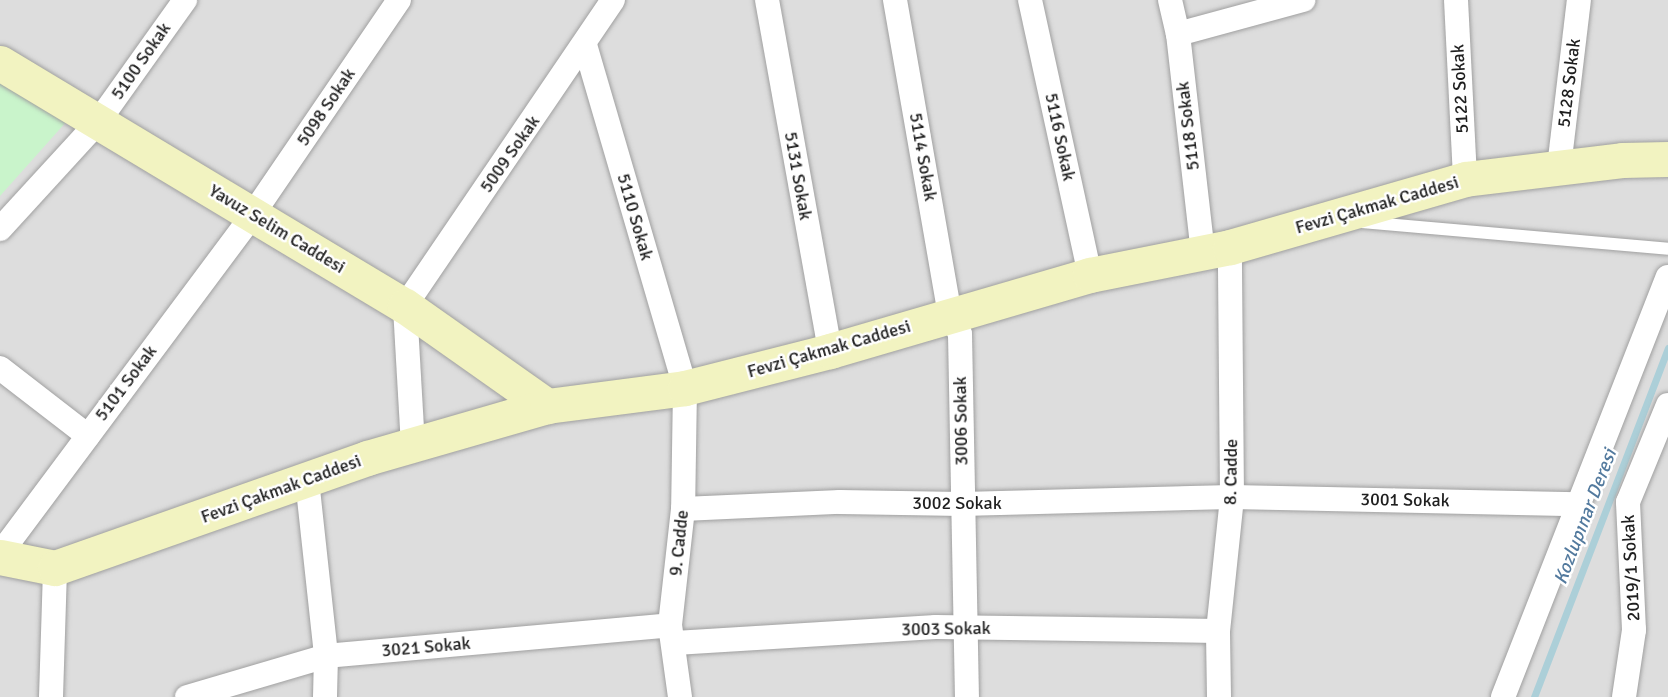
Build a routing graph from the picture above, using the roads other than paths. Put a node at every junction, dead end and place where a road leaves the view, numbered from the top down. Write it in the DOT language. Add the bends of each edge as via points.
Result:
graph roads {
  1 [pos="185,0"];
  2 [pos="399,0"];
  3 [pos="613,0"];
  4 [pos="767,0"];
  5 [pos="895,0"];
  6 [pos="1030,0"];
  7 [pos="1170,0"];
  8 [pos="1303,0"];
  9 [pos="1456,0"];
  10 [pos="1579,0"];
  11 [pos="1178,34"];
  12 [pos="585,45"];
  13 [pos="0,63"];
  14 [pos="98,122"];
  15 [pos="1668,159"];
  16 [pos="1559,167"];
  17 [pos="1465,179"];
  18 [pos="253,214"];
  19 [pos="1328,219"];
  20 [pos="0,229"];
  21 [pos="1668,249"];
  22 [pos="1217,250"];
  23 [pos="1090,275"];
  24 [pos="1668,277"];
  25 [pos="405,306"];
  26 [pos="950,315"];
  27 [pos="830,351"];
  28 [pos="0,368"];
  29 [pos="685,388"];
  30 [pos="1668,405"];
  31 [pos="547,406"];
  32 [pos="88,436"];
  33 [pos="413,446"];
  34 [pos="307,480"];
  35 [pos="1232,497"];
  36 [pos="962,504"];
  37 [pos="1577,504"];
  38 [pos="683,509"];
  39 [pos="0,556"];
  40 [pos="55,568"];
  41 [pos="967,628"];
  42 [pos="1218,631"];
  43 [pos="673,634"];
  44 [pos="326,656"];
  45 [pos="51,697"];
  46 [pos="187,697"];
  47 [pos="325,697"];
  48 [pos="680,697"];
  49 [pos="967,697"];
  50 [pos="1219,697"];
  51 [pos="1503,697"];
  52 [pos="1624,697"];
  1 -- 14 [label="street, 5100 Sokak"];
  2 -- 18 [label="street, 5098 Sokak"];
  3 -- 12 [label="street, 5009 Sokak"];
  4 -- 27 [label="street, 5131 Sokak"];
  5 -- 26 [label="street, 5114 Sokak"];
  6 -- 23 [label="street, 5116 Sokak"];
  7 -- 11 [label="street, 5118 Sokak"];
  8 -- 11 [label="street"];
  9 -- 17 [label="street, 5122 Sokak"];
  10 -- 16 [label="street, 5128 Sokak"];
  11 -- 22 [label="street, 5118 Sokak"];
  12 -- 25 [label="street, 5009 Sokak"];
  12 -- 29 [label="street, 5110 Sokak"];
  13 -- 14 [label="street, Yavuz Selim Caddesi"];
  14 -- 18 [label="street, Yavuz Selim Caddesi"];
  14 -- 20 [label="street, 5100 Sokak"];
  15 -- 16 [label="street, Fevzi Çakmak Caddesi"];
  16 -- 17 [label="street, Fevzi Çakmak Caddesi"];
  17 -- 19 [label="street, Fevzi Çakmak Caddesi"];
  18 -- 25 [label="street, Yavuz Selim Caddesi"];
  18 -- 32 [label="street, 5101 Sokak"];
  19 -- 21 [label="lane"];
  19 -- 22 [label="street, Fevzi Çakmak Caddesi"];
  22 -- 23 [label="street, Fevzi Çakmak Caddesi"];
  22 -- 35 [label="street, 8. Cadde"];
  23 -- 26 [label="street, Fevzi Çakmak Caddesi"];
  24 -- 37 [label="street"];
  25 -- 31 [label="street, Yavuz Selim Caddesi"];
  25 -- 33 [label="street"];
  26 -- 27 [label="street, Fevzi Çakmak Caddesi"];
  26 -- 36 [label="street, 3006 Sokak" via="960,334"];
  27 -- 29 [label="street, Fevzi Çakmak Caddesi"];
  28 -- 32 [label="street"];
  29 -- 31 [label="street, Fevzi Çakmak Caddesi"];
  29 -- 38 [label="street, 9. Cadde"];
  30 -- 52 [label="street, 2019/1 Sokak" via="1628,502 1634,630"];
  31 -- 33 [label="street, Fevzi Çakmak Caddesi"];
  32 -- 39 [label="street, 5101 Sokak"];
  33 -- 34 [label="street, Fevzi Çakmak Caddesi"];
  34 -- 40 [label="street, Fevzi Çakmak Caddesi"];
  34 -- 44 [label="street"];
  35 -- 36 [label="street, 3002 Sokak"];
  35 -- 37 [label="street, 3001 Sokak"];
  35 -- 42 [label="street, 8. Cadde"];
  36 -- 38 [label="street, 3002 Sokak" via="840,502"];
  36 -- 41 [label="street, 3006 Sokak"];
  37 -- 51 [label="street"];
  38 -- 43 [label="street, 9. Cadde"];
  39 -- 40 [label="street, Fevzi Çakmak Caddesi"];
  40 -- 45 [label="street"];
  41 -- 42 [label="street, 3003 Sokak"];
  41 -- 43 [label="street, 3003 Sokak"];
  41 -- 49 [label="street, 3006 Sokak"];
  42 -- 50 [label="street, 8. Cadde"];
  43 -- 44 [label="street, 3021 Sokak"];
  43 -- 48 [label="street, 9. Cadde"];
  44 -- 46 [label="street, 3021 Sokak"];
  44 -- 47 [label="street"];
}
